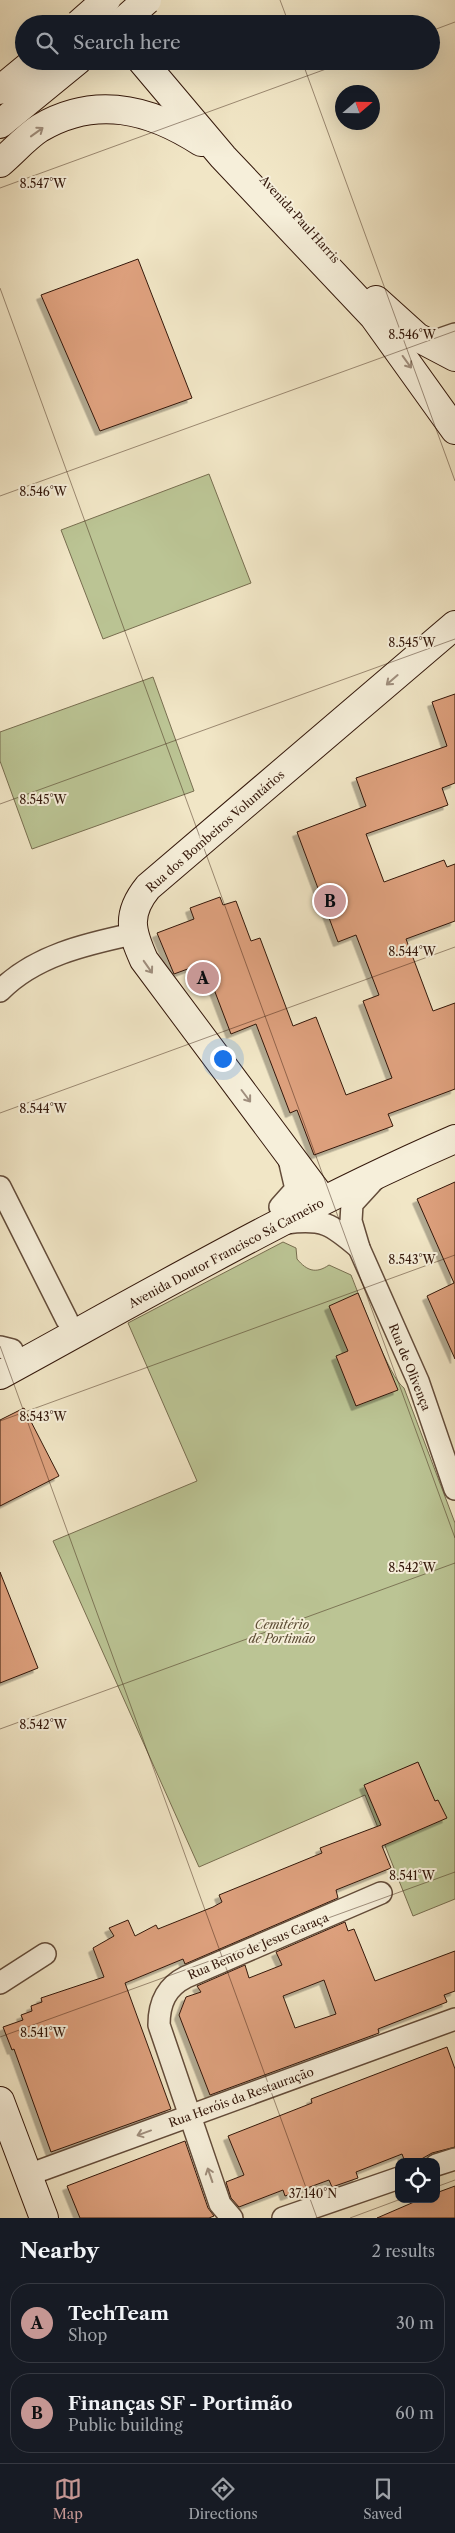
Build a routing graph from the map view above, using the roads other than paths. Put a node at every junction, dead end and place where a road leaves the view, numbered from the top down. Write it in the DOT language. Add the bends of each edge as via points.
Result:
graph roads {
  1 [pos="90,0"];
  2 [pos="106,0"];
  3 [pos="111,0"];
  4 [pos="147,0"];
  5 [pos="89,15"];
  6 [pos="102,15"];
  7 [pos="124,15"];
  8 [pos="130,15"];
  9 [pos="24,70"];
  10 [pos="67,70"];
  11 [pos="150,70"];
  12 [pos="170,70"];
  13 [pos="1,89"];
  14 [pos="0,124"];
  15 [pos="223,157"];
  16 [pos="0,163"];
  17 [pos="455,334"];
  18 [pos="429,343"];
  19 [pos="455,357"];
  20 [pos="455,430"];
  21 [pos="455,625"];
  22 [pos="455,642"];
  23 [pos="422,654"];
  24 [pos="133,934"];
  25 [pos="0,991"];
  26 [pos="455,1124"];
  27 [pos="455,1139"];
  28 [pos="287,1149"];
  29 [pos="387,1170"];
  30 [pos="0,1187"];
  31 [pos="319,1194"];
  32 [pos="278,1216"];
  33 [pos="359,1248"];
  34 [pos="67,1320"];
  35 [pos="4,1351"];
  36 [pos="0,1375"];
  37 [pos="455,1489"];
  38 [pos="382,1893"];
  39 [pos="45,1954"];
  40 [pos="0,1983"];
  41 [pos="455,2019"];
  42 [pos="0,2101"];
  43 [pos="190,2116"];
  44 [pos="455,2159"];
  45 [pos="440,2164"];
  46 [pos="28,2175"];
  47 [pos="395,2179"];
  48 [pos="44,2218"];
  49 [pos="232,2218"];
  50 [pos="283,2218"];
  1 -- 6 [label="street"];
  2 -- 5 [label="street, bridge"];
  3 -- 7 [label="street"];
  4 -- 8 [label="street, bridge"];
  9 -- 13 [label="street"];
  10 -- 14 [label="street"];
  11 -- 15 [label="street"];
  12 -- 18 [label="street, Avenida Paul Harris" via="283,203 355,280 417,337"];
  16 -- 15 [label="street, one-way" via="39,129 67,115 90,110 148,114 174,125"];
  15 -- 20 [label="street, Avenida Paul Harris, one-way" via="374,317"];
  17 -- 18 [label="street"];
  18 -- 19 [label="street, Avenida Paul Harris"];
  21 -- 23 [label="street, Rua dos Bombeiros Voluntários"];
  22 -- 23 [label="street"];
  23 -- 24 [label="street, Rua dos Bombeiros Voluntários, one-way" via="148,888 137,900"];
  24 -- 25 [label="street" via="65,952 15,976"];
  24 -- 28 [label="street, Rua dos Bombeiros Voluntários, one-way" via="144,960 166,991"];
  26 -- 31 [label="street, Avenida Doutor Francisco Sá Carneiro"];
  27 -- 29 [label="street, Avenida Doutor Francisco Sá Carneiro"];
  28 -- 31 [label="street, Rua dos Bombeiros Voluntários"];
  28 -- 32 [label="street" via="296,1189"];
  29 -- 31 [label="street, Avenida Doutor Francisco Sá Carneiro"];
  29 -- 33 [label="street" via="352,1204 350,1221"];
  30 -- 34 [label="street"];
  31 -- 32 [label="street, Avenida Doutor Francisco Sá Carneiro"];
  31 -- 33 [label="street"];
  32 -- 33 [label="street" via="321,1221"];
  32 -- 34 [label="street, Avenida Doutor Francisco Sá Carneiro"];
  32 -- 36 [label="street, Avenida Doutor Francisco Sá Carneiro"];
  33 -- 37 [label="street, Rua de Olivença" via="418,1381"];
  34 -- 35 [label="street, Avenida Doutor Francisco Sá Carneiro"];
  38 -- 43 [label="street, Rua Bento de Jesus Caraça" via="175,1983 164,1996 159,2025"];
  39 -- 40 [label="street"];
  41 -- 43 [label="street, Rua Heróis da Restauração"];
  42 -- 46 [label="street"];
  43 -- 46 [label="street, Rua Heróis da Restauração, one-way"];
  49 -- 43 [label="street, Rua Bento de Jesus Caraça, one-way" via="220,2204"];
  44 -- 45 [label="street"];
  46 -- 48 [label="street"];
  47 -- 50 [label="street"];
}
